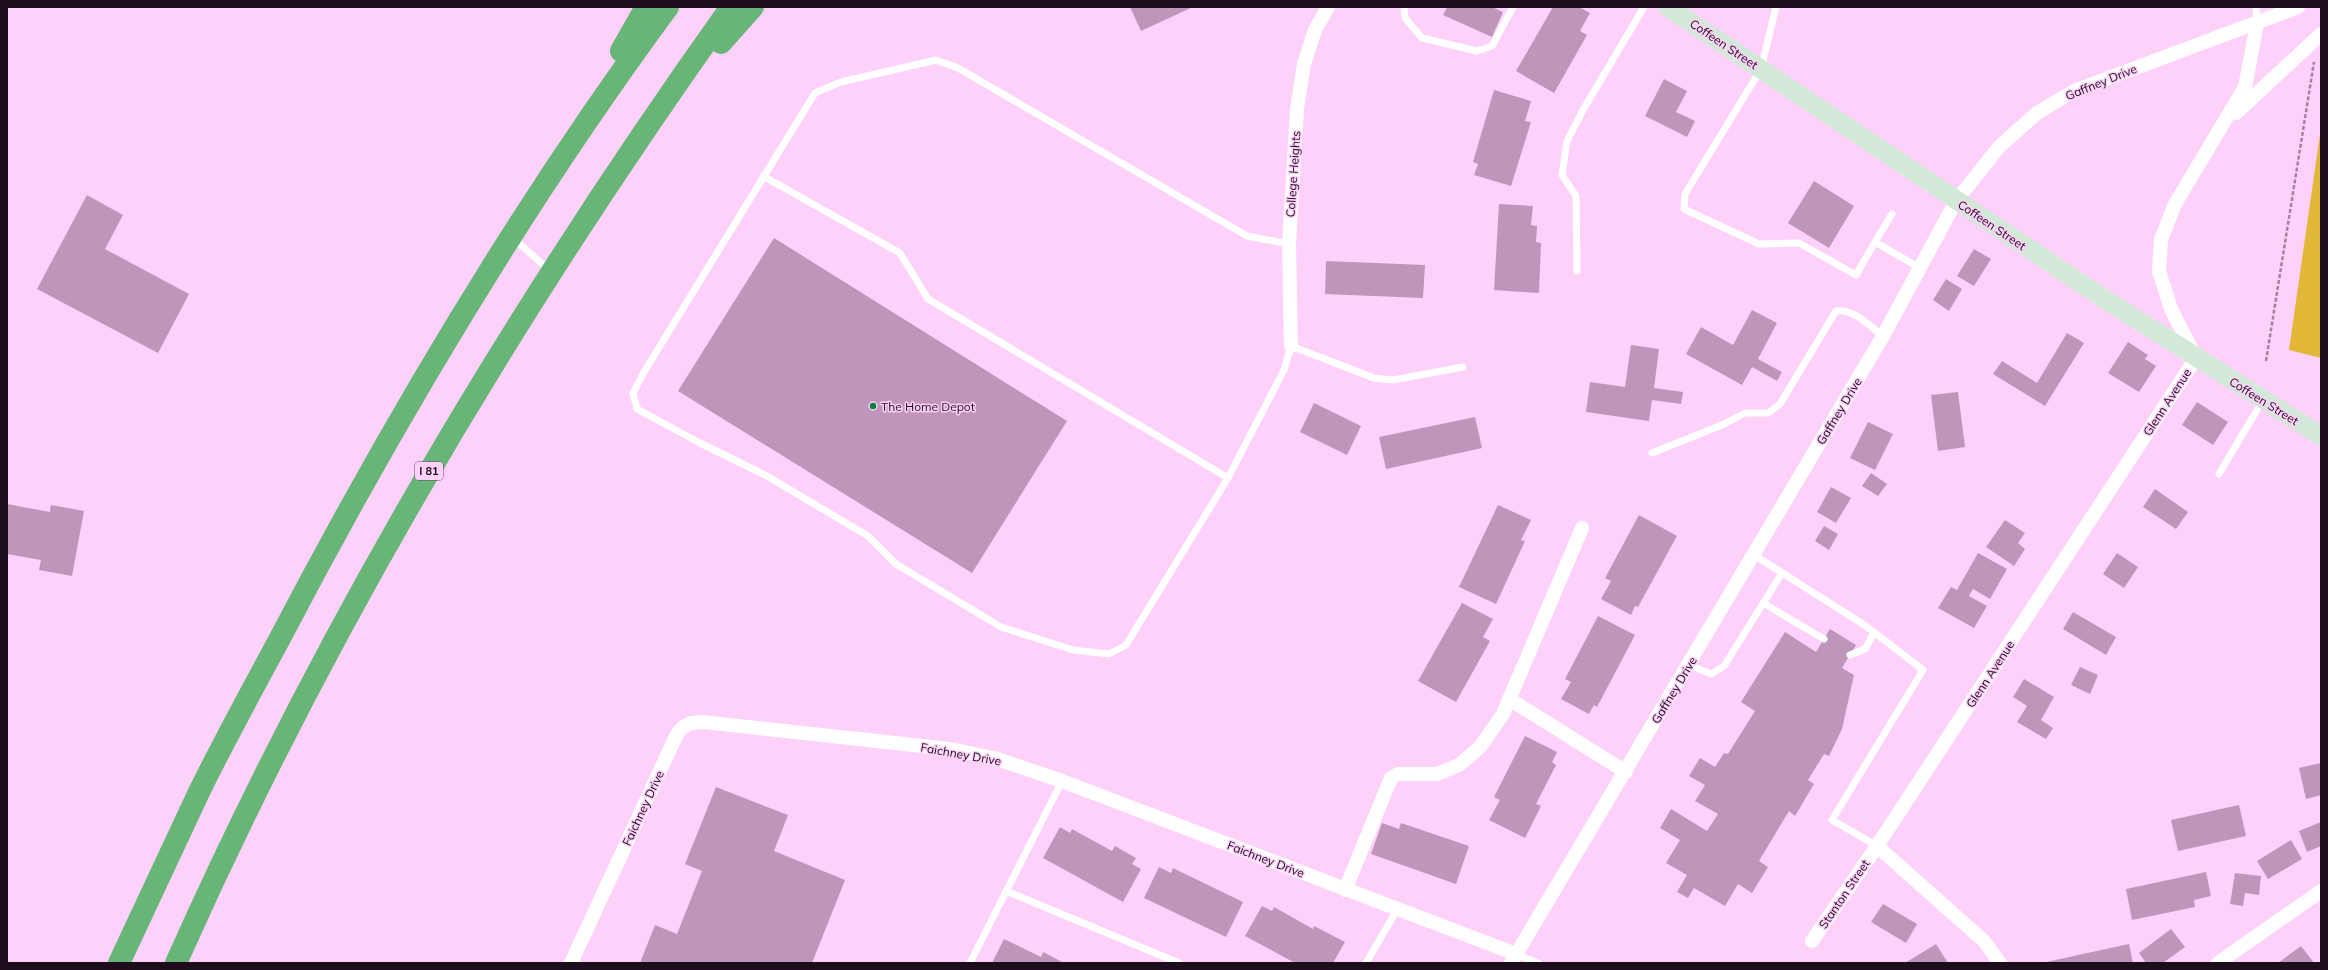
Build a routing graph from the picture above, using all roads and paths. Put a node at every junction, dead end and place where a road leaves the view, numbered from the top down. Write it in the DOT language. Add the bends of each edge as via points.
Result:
graph roads {
  1 [pos="646,7"];
  2 [pos="668,7"];
  3 [pos="731,7"];
  4 [pos="753,7"];
  5 [pos="1328,7"];
  6 [pos="1404,7"];
  7 [pos="1513,7"];
  8 [pos="1644,7"];
  9 [pos="1668,7"];
  10 [pos="1776,7"];
  11 [pos="2256,7"];
  12 [pos="2298,7"];
  13 [pos="2257,24"];
  14 [pos="2321,34"];
  15 [pos="2318,56"];
  16 [pos="1760,69"];
  17 [pos="2223,126"];
  18 [pos="763,176"];
  19 [pos="1956,200"];
  20 [pos="1892,214"];
  21 [pos="512,237"];
  22 [pos="1875,242"];
  23 [pos="1288,244"];
  24 [pos="1920,268"];
  25 [pos="1577,271"];
  26 [pos="551,272"];
  27 [pos="1884,336"];
  28 [pos="1291,346"];
  29 [pos="2196,358"];
  30 [pos="2266,361"];
  31 [pos="1463,367"];
  32 [pos="427,373"];
  33 [pos="2263,400"];
  34 [pos="2321,436"];
  35 [pos="1652,453"];
  36 [pos="2219,474"];
  37 [pos="1228,478"];
  38 [pos="420,486"];
  39 [pos="1582,528"];
  40 [pos="1754,555"];
  41 [pos="1782,573"];
  42 [pos="1763,603"];
  43 [pos="1874,633"];
  44 [pos="1824,639"];
  45 [pos="1850,655"];
  46 [pos="1689,665"];
  47 [pos="1509,699"];
  48 [pos="1626,772"];
  49 [pos="1062,781"];
  50 [pos="1877,846"];
  51 [pos="1345,890"];
  52 [pos="2321,891"];
  53 [pos="1006,892"];
  54 [pos="1397,910"];
  55 [pos="1812,941"];
  56 [pos="1514,959"];
  57 [pos="119,963"];
  58 [pos="176,963"];
  59 [pos="571,963"];
  60 [pos="970,963"];
  61 [pos="1179,963"];
  62 [pos="1366,963"];
  63 [pos="1538,963"];
  64 [pos="2000,963"];
  65 [pos="2218,963"];
  1 -- 32 [label="highway"];
  2 -- 21 [label="highway" via="626,65"];
  3 -- 26 [label="highway, I 81"];
  4 -- 38 [label="highway" via="703,64 514,354"];
  5 -- 23 [label="street, College Heights" via="1316,30 1304,64 1297,108"];
  6 -- 7 [label="lane" via="1405,18 1422,38 1477,51 1492,46"];
  8 -- 25 [label="lane" via="1567,141 1562,175 1576,196"];
  9 -- 16 [label="main road, Coffeen Street"];
  10 -- 16 [label="lane"];
  11 -- 13 [label="lane"];
  12 -- 13 [label="street, Gaffney Drive"];
  13 -- 17 [label="street" via="2245,87"];
  13 -- 19 [label="street, Gaffney Drive" via="2074,91 2043,109 2000,146"];
  14 -- 17 [label="street" via="2262,86"];
  15 -- 30 [label="path" via="2314,61 2311,78"];
  16 -- 19 [label="main road, Coffeen Street"];
  16 -- 22 [label="lane" via="1685,194 1684,209 1759,244 1799,243 1856,275"];
  17 -- 29 [label="street" via="2175,204 2161,240 2159,271 2171,309"];
  18 -- 23 [label="lane" via="815,93 841,82 936,60 958,68 1247,236"];
  18 -- 37 [label="lane" via="900,253 928,299"];
  18 -- 37 [label="lane" via="644,372 634,393 637,409 774,480 868,536 896,564 1001,627 1073,650 1109,654 1126,645"];
  19 -- 24 [label="street, Gaffney Drive"];
  19 -- 29 [label="main road, Coffeen Street"];
  20 -- 22 [label="lane"];
  21 -- 26 [label="lane"];
  21 -- 32 [label="highway"];
  22 -- 24 [label="lane"];
  23 -- 28 [label="street, College Heights"];
  24 -- 27 [label="street, Gaffney Drive"];
  26 -- 38 [label="highway, I 81"];
  27 -- 35 [label="lane" via="1854,314 1844,310 1836,311 1780,404 1768,413 1745,413 1722,426"];
  27 -- 40 [label="street, Gaffney Drive"];
  28 -- 31 [label="lane" via="1374,378 1393,380"];
  28 -- 37 [label="lane" via="1284,370"];
  29 -- 33 [label="main road, Coffeen Street"];
  29 -- 50 [label="street, Glenn Avenue"];
  32 -- 57 [label="highway" via="332,537 200,790"];
  33 -- 34 [label="main road, Coffeen Street"];
  33 -- 36 [label="lane"];
  38 -- 58 [label="highway, I 81" via="279,748 215,875"];
  39 -- 47 [label="street"];
  40 -- 41 [label="lane"];
  40 -- 46 [label="street, Gaffney Drive"];
  41 -- 42 [label="lane"];
  41 -- 43 [label="lane"];
  42 -- 44 [label="lane"];
  42 -- 46 [label="lane" via="1724,666 1711,674"];
  43 -- 45 [label="lane" via="1865,649"];
  43 -- 50 [label="lane" via="1923,670 1832,820"];
  46 -- 48 [label="street, Gaffney Drive"];
  47 -- 48 [label="street"];
  47 -- 51 [label="street" via="1503,714 1480,747 1459,765 1437,774 1398,774 1391,778"];
  48 -- 56 [label="street, Gaffney Drive"];
  49 -- 51 [label="street, Faichney Drive"];
  49 -- 53 [label="lane"];
  49 -- 59 [label="street, Faichney Drive" via="994,758 950,749 690,722 677,734"];
  50 -- 55 [label="street, Stanton Street"];
  50 -- 64 [label="street" via="1984,941"];
  51 -- 54 [label="street, Faichney Drive"];
  52 -- 65 [label="street"];
  53 -- 60 [label="lane"];
  53 -- 61 [label="lane"];
  54 -- 56 [label="street, Faichney Drive"];
  54 -- 62 [label="lane"];
  56 -- 63 [label="lane"];
}
